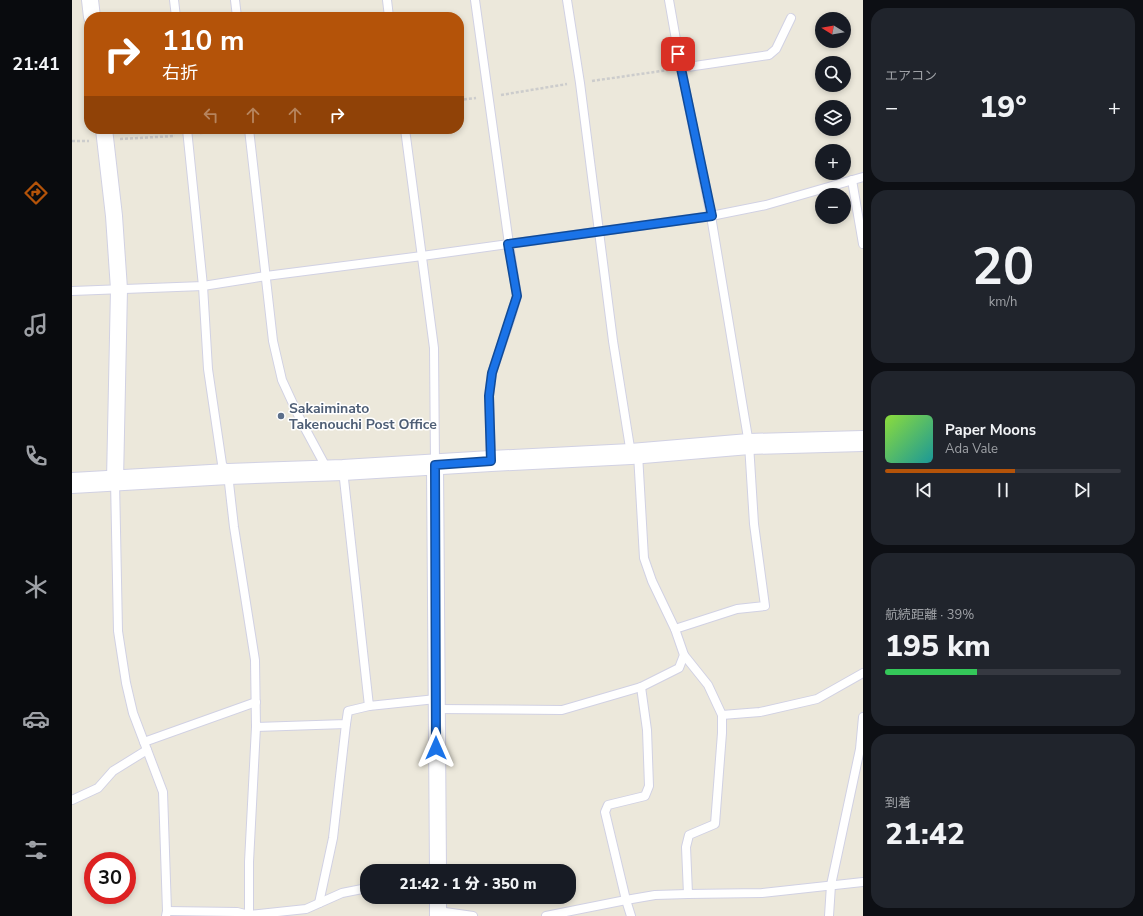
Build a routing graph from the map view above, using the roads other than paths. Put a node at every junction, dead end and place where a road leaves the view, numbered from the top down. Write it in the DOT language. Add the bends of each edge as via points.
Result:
graph roads {
  1 [pos="90,0"];
  2 [pos="174,0"];
  3 [pos="235,0"];
  4 [pos="387,0"];
  5 [pos="475,0"];
  6 [pos="566,0"];
  7 [pos="669,0"];
  8 [pos="91,12"];
  9 [pos="175,12"];
  10 [pos="236,12"];
  11 [pos="389,12"];
  12 [pos="791,18"];
  13 [pos="681,68"];
  14 [pos="187,134"];
  15 [pos="250,134"];
  16 [pos="406,134"];
  17 [pos="105,135"];
  18 [pos="863,177"];
  19 [pos="852,180"];
  20 [pos="712,216"];
  21 [pos="599,231"];
  22 [pos="508,244"];
  23 [pos="863,244"];
  24 [pos="422,256"];
  25 [pos="266,276"];
  26 [pos="203,286"];
  27 [pos="119,289"];
  28 [pos="72,291"];
  29 [pos="863,441"];
  30 [pos="749,444"];
  31 [pos="635,453"];
  32 [pos="491,461"];
  33 [pos="435,465"];
  34 [pos="335,470"];
  35 [pos="228,474"];
  36 [pos="115,480"];
  37 [pos="72,483"];
  38 [pos="675,629"];
  39 [pos="684,655"];
  40 [pos="863,673"];
  41 [pos="641,687"];
  42 [pos="256,702"];
  43 [pos="436,704"];
  44 [pos="369,706"];
  45 [pos="722,715"];
  46 [pos="863,717"];
  47 [pos="346,724"];
  48 [pos="256,727"];
  49 [pos="145,746"];
  50 [pos="72,800"];
  51 [pos="438,864"];
  52 [pos="863,882"];
  53 [pos="831,885"];
  54 [pos="360,889"];
  55 [pos="688,894"];
  56 [pos="626,900"];
  57 [pos="319,903"];
  58 [pos="438,908"];
  59 [pos="167,914"];
  60 [pos="249,915"];
  61 [pos="473,916"];
  62 [pos="546,916"];
  63 [pos="631,916"];
  64 [pos="829,916"];
  1 -- 8 [label="street"];
  2 -- 9 [label="lane"];
  3 -- 10 [label="lane"];
  4 -- 11 [label="lane"];
  5 -- 22 [label="lane"];
  6 -- 21 [label="lane" via="580,82"];
  7 -- 13 [label="lane"];
  12 -- 13 [label="lane" via="776,49 769,55"];
  13 -- 20 [label="lane"];
  14 -- 26 [label="lane"];
  15 -- 25 [label="lane"];
  16 -- 24 [label="lane"];
  17 -- 27 [label="street"];
  18 -- 19 [label="lane"];
  19 -- 20 [label="lane" via="766,205"];
  19 -- 23 [label="lane"];
  20 -- 21 [label="lane"];
  20 -- 30 [label="lane"];
  21 -- 22 [label="lane"];
  21 -- 31 [label="lane" via="613,341"];
  22 -- 24 [label="lane"];
  22 -- 32 [label="lane" via="517,296 492,373 489,396"];
  24 -- 25 [label="lane"];
  24 -- 33 [label="lane" via="434,348"];
  25 -- 26 [label="lane"];
  25 -- 34 [label="lane" via="273,341 282,380 300,419"];
  26 -- 27 [label="lane"];
  26 -- 35 [label="lane" via="208,369 222,464"];
  27 -- 28 [label="lane"];
  27 -- 36 [label="street"];
  29 -- 30 [label="street"];
  30 -- 31 [label="street"];
  30 -- 38 [label="lane" via="754,524 765,606 737,609"];
  31 -- 32 [label="street"];
  31 -- 38 [label="lane" via="644,558"];
  32 -- 33 [label="street"];
  33 -- 34 [label="street"];
  33 -- 43 [label="street"];
  34 -- 35 [label="street"];
  34 -- 44 [label="lane"];
  35 -- 36 [label="street"];
  35 -- 42 [label="lane" via="255,660"];
  36 -- 37 [label="street"];
  36 -- 49 [label="lane" via="118,631 133,713"];
  38 -- 39 [label="lane"];
  39 -- 41 [label="lane" via="679,668"];
  39 -- 45 [label="lane" via="708,685"];
  40 -- 45 [label="lane" via="817,699 760,712"];
  41 -- 43 [label="lane" via="562,710"];
  41 -- 56 [label="lane" via="647,730 649,786 645,796 608,805 605,812"];
  42 -- 48 [label="lane"];
  42 -- 49 [label="lane"];
  43 -- 44 [label="lane"];
  43 -- 51 [label="street"];
  44 -- 47 [label="lane" via="348,711"];
  45 -- 55 [label="lane" via="715,824 689,835 686,847"];
  46 -- 53 [label="lane" via="860,749"];
  47 -- 48 [label="lane"];
  47 -- 57 [label="lane" via="333,838"];
  48 -- 60 [label="lane"];
  49 -- 50 [label="lane" via="113,771 98,788"];
  49 -- 59 [label="lane" via="162,792"];
  52 -- 53 [label="lane"];
  53 -- 55 [label="lane" via="762,893"];
  53 -- 64 [label="lane"];
  54 -- 57 [label="lane" via="342,893"];
  55 -- 56 [label="lane" via="655,895"];
  56 -- 62 [label="lane"];
  56 -- 63 [label="lane"];
  57 -- 60 [label="lane" via="306,909"];
  58 -- 61 [label="lane"];
  59 -- 60 [label="lane" via="236,912"];
}
